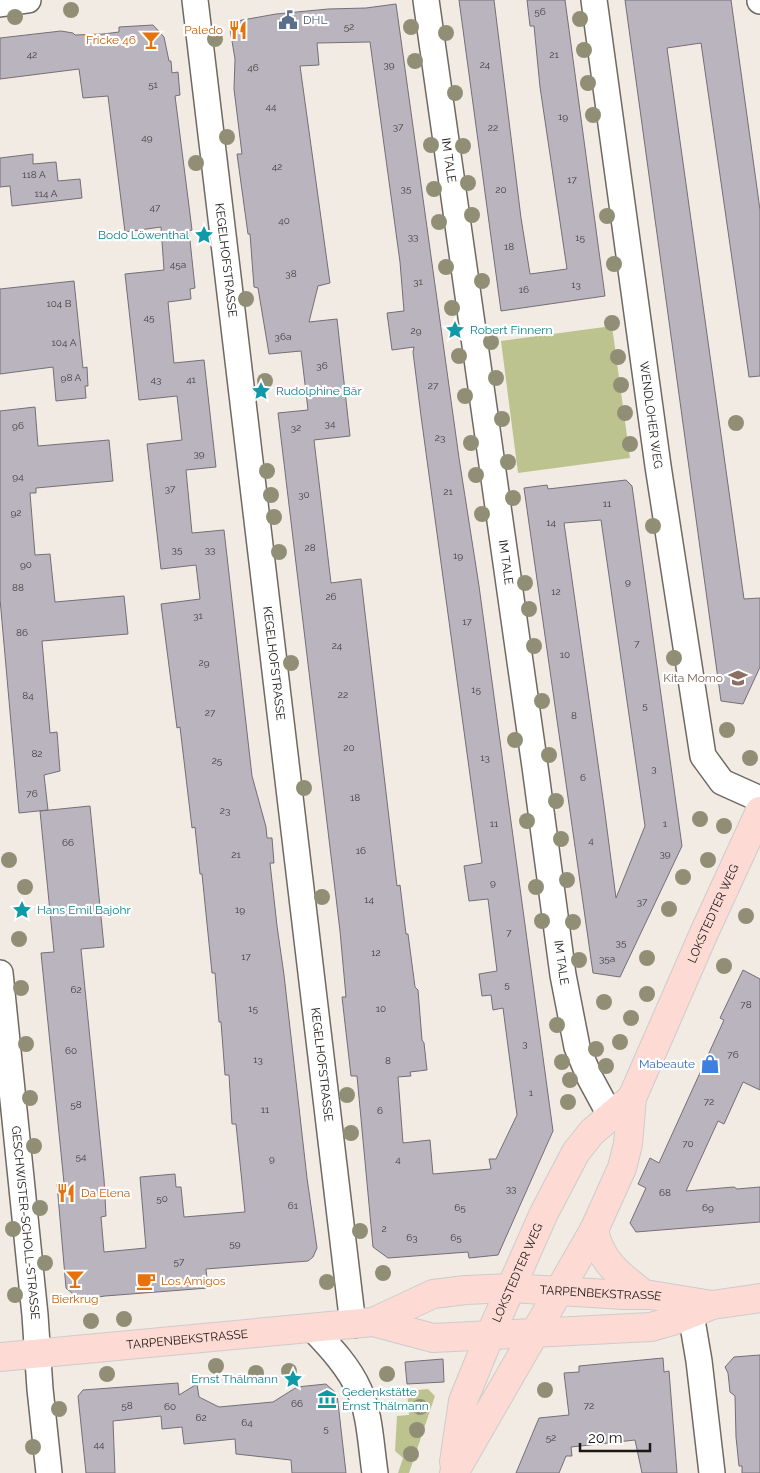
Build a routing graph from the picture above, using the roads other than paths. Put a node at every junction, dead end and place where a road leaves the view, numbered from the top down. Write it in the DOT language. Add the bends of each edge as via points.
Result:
graph roads {
  1 [pos="28,0"];
  2 [pos="195,0"];
  3 [pos="426,0"];
  4 [pos="594,0"];
  5 [pos="0,4"];
  6 [pos="760,799"];
  7 [pos="760,811"];
  8 [pos="0,973"];
  9 [pos="632,1098"];
  10 [pos="610,1115"];
  11 [pos="594,1230"];
  12 [pos="511,1288"];
  13 [pos="560,1290"];
  14 [pos="645,1295"];
  15 [pos="760,1298"];
  16 [pos="701,1309"];
  17 [pos="363,1323"];
  18 [pos="313,1329"];
  19 [pos="535,1333"];
  20 [pos="490,1335"];
  21 [pos="38,1354"];
  22 [pos="0,1357"];
  23 [pos="48,1473"];
  24 [pos="375,1473"];
  25 [pos="453,1473"];
  26 [pos="712,1473"];
  1 -- 5 [label="street"];
  2 -- 17 [label="street, KEGELHOFSTRASSE"];
  3 -- 10 [label="street, IM TALE" via="563,975 577,1047"];
  4 -- 6 [label="street, WENDLOHER WEG" via="657,456 703,756 722,782"];
  7 -- 9 [label="main road, LOKSTEDTER WEG"];
  8 -- 21 [label="street, GESCHWISTER-SCHOLL-STRASSE"];
  9 -- 10 [label="main road, LOKSTEDTER WEG"];
  9 -- 11 [label="main road, LOKSTEDTER WEG" via="628,1144 622,1168"];
  10 -- 12 [label="main road, LOKSTEDTER WEG" via="576,1152 534,1234"];
  11 -- 13 [label="main road, LOKSTEDTER WEG"];
  11 -- 14 [label="main road" via="605,1258"];
  12 -- 13 [label="main road, TARPENBEKSTRASSE"];
  12 -- 17 [label="main road, TARPENBEKSTRASSE" via="433,1294"];
  12 -- 20 [label="main road, LOKSTEDTER WEG"];
  13 -- 14 [label="main road, TARPENBEKSTRASSE"];
  13 -- 19 [label="main road, LOKSTEDTER WEG"];
  14 -- 16 [label="main road, TARPENBEKSTRASSE"];
  15 -- 16 [label="main road, TARPENBEKSTRASSE"];
  16 -- 19 [label="main road, TARPENBEKSTRASSE" via="651,1327"];
  16 -- 26 [label="street" via="698,1361"];
  17 -- 18 [label="main road, TARPENBEKSTRASSE"];
  17 -- 20 [label="main road, TARPENBEKSTRASSE" via="433,1338"];
  18 -- 21 [label="main road, TARPENBEKSTRASSE"];
  18 -- 24 [label="street" via="330,1346 359,1390 365,1407"];
  19 -- 20 [label="main road, TARPENBEKSTRASSE"];
  19 -- 25 [label="main road, LOKSTEDTER WEG"];
  20 -- 25 [label="main road, LOKSTEDTER WEG" via="463,1401"];
  21 -- 22 [label="main road, TARPENBEKSTRASSE"];
  21 -- 23 [label="street, GESCHWISTER-SCHOLL-STRASSE"];
}
